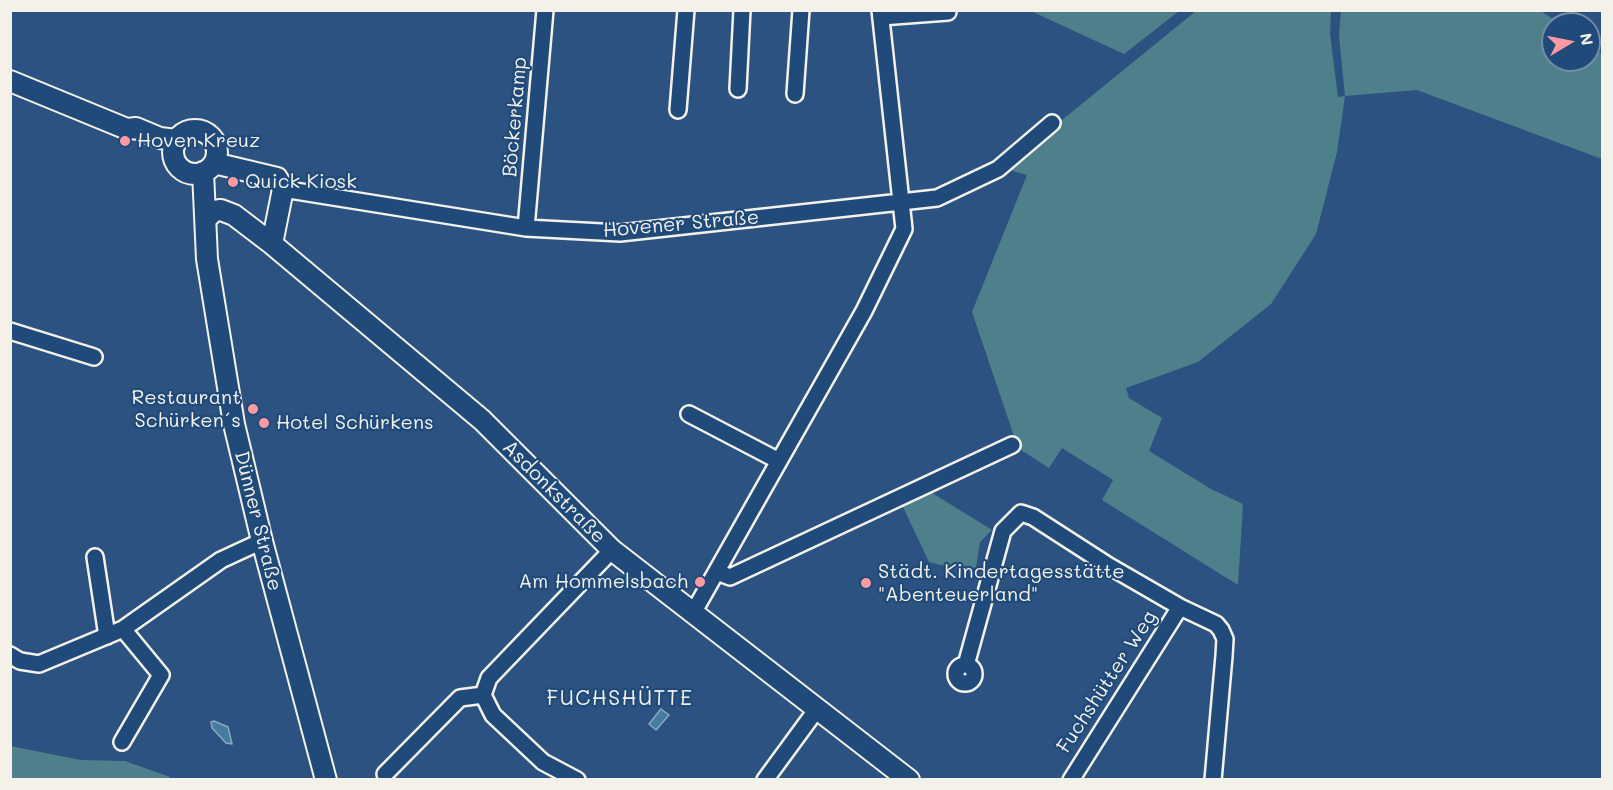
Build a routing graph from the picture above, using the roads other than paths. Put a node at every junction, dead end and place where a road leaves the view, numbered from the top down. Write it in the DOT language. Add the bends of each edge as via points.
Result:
graph roads {
  1 [pos="545,10"];
  2 [pos="686,10"];
  3 [pos="742,10"];
  4 [pos="801,10"];
  5 [pos="948,12"];
  6 [pos="881,14"];
  7 [pos="10,81"];
  8 [pos="738,89"];
  9 [pos="795,93"];
  10 [pos="678,110"];
  11 [pos="1052,123"];
  12 [pos="175,147"];
  13 [pos="207,165"];
  14 [pos="283,189"];
  15 [pos="903,203"];
  16 [pos="206,219"];
  17 [pos="526,228"];
  18 [pos="272,244"];
  19 [pos="207,259"];
  20 [pos="10,331"];
  21 [pos="94,357"];
  22 [pos="689,414"];
  23 [pos="1012,445"];
  24 [pos="779,460"];
  25 [pos="262,541"];
  26 [pos="612,550"];
  27 [pos="95,557"];
  28 [pos="717,572"];
  29 [pos="1179,607"];
  30 [pos="693,612"];
  31 [pos="123,629"];
  32 [pos="107,636"];
  33 [pos="10,655"];
  34 [pos="966,664"];
  35 [pos="483,695"];
  36 [pos="817,709"];
  37 [pos="122,742"];
  38 [pos="386,774"];
  39 [pos="326,780"];
  40 [pos="577,780"];
  41 [pos="765,780"];
  42 [pos="909,780"];
  43 [pos="1071,780"];
  44 [pos="1213,780"];
  1 -- 17 [label="street, Böckerkamp"];
  2 -- 10 [label="street"];
  3 -- 8 [label="street"];
  4 -- 9 [label="street"];
  5 -- 6 [label="street"];
  6 -- 15 [label="street"];
  7 -- 12 [label="street" via="127,129 132,139"];
  11 -- 15 [label="street, Hovener Straße" via="998,169 937,198"];
  12 -- 13 [label="street" via="176,164"];
  12 -- 13 [label="street" via="191,130 204,131 216,143"];
  13 -- 14 [label="street, Hovener Straße" via="261,172 277,178"];
  13 -- 16 [label="street, Dünner Straße"];
  13 -- 19 [label="street, Dünner Straße" via="196,233"];
  14 -- 17 [label="street, Hovener Straße"];
  14 -- 18 [label="street"];
  15 -- 17 [label="street, Hovener Straße" via="620,233"];
  15 -- 24 [label="street" via="904,229 864,311"];
  16 -- 18 [label="street, Asdonkstraße" via="221,210 234,215"];
  16 -- 19 [label="street, Dünner Straße"];
  18 -- 26 [label="street, Asdonkstraße" via="482,420"];
  19 -- 25 [label="street, Dünner Straße" via="234,424"];
  20 -- 21 [label="street"];
  22 -- 24 [label="street"];
  23 -- 28 [label="street" via="730,577"];
  24 -- 28 [label="street"];
  25 -- 31 [label="street" via="221,560"];
  25 -- 39 [label="street, Dünner Straße"];
  26 -- 30 [label="street, Asdonkstraße"];
  26 -- 35 [label="street" via="489,678"];
  27 -- 32 [label="street"];
  28 -- 30 [label="street"];
  29 -- 34 [label="street" via="1021,513 1003,531"];
  29 -- 43 [label="street, Fuchshütter Weg"];
  29 -- 44 [label="street" via="1216,624 1224,639"];
  30 -- 36 [label="street, Asdonkstraße"];
  31 -- 32 [label="street"];
  31 -- 37 [label="street" via="161,675"];
  32 -- 33 [label="street" via="39,664"];
  35 -- 38 [label="street" via="460,698"];
  35 -- 40 [label="street" via="493,715 543,762"];
  36 -- 41 [label="street"];
  36 -- 42 [label="street, Asdonkstraße"];
}
